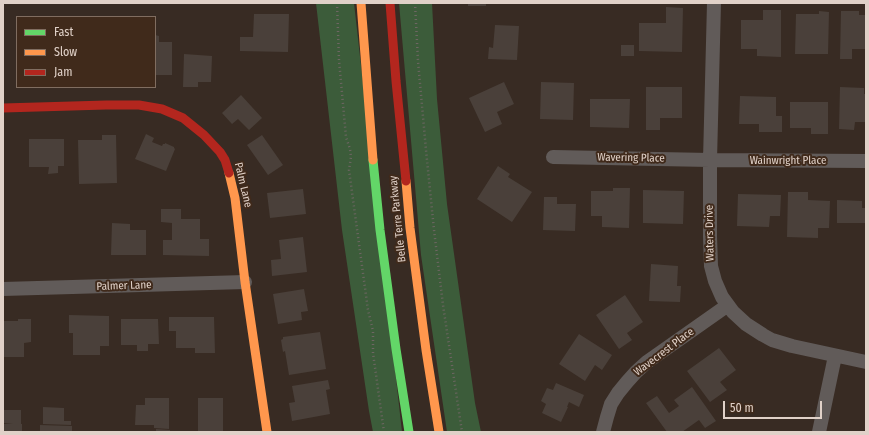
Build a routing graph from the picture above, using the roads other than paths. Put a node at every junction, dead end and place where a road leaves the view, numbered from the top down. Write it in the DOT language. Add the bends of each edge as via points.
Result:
graph roads {
  1 [pos="361,3"];
  2 [pos="390,3"];
  3 [pos="714,3"];
  4 [pos="3,108"];
  5 [pos="553,157"];
  6 [pos="710,160"];
  7 [pos="866,161"];
  8 [pos="245,282"];
  9 [pos="3,289"];
  10 [pos="728,305"];
  11 [pos="835,356"];
  12 [pos="866,362"];
  13 [pos="267,432"];
  14 [pos="409,432"];
  15 [pos="439,432"];
  16 [pos="603,432"];
  17 [pos="819,432"];
  1 -- 14 [label="main road, Belle Terre Parkway" via="380,230"];
  2 -- 15 [label="main road, Belle Terre Parkway" via="410,228"];
  3 -- 6 [label="street, Waters Drive"];
  4 -- 8 [label="main road, Palm Lane" via="139,105 162,109 183,118 213,144 225,160 231,176 237,210"];
  5 -- 6 [label="street, Wavering Place"];
  6 -- 7 [label="street, Wainwright Place"];
  6 -- 10 [label="street, Waters Drive" via="711,266 715,282"];
  8 -- 9 [label="street, Palmer Lane"];
  8 -- 13 [label="main road, Palm Lane"];
  10 -- 11 [label="street, Waters Drive" via="739,318 772,340"];
  10 -- 16 [label="street, Wavecrest Place" via="636,372 611,404"];
  11 -- 12 [label="street, Waters Drive"];
  11 -- 17 [label="street"];
}
